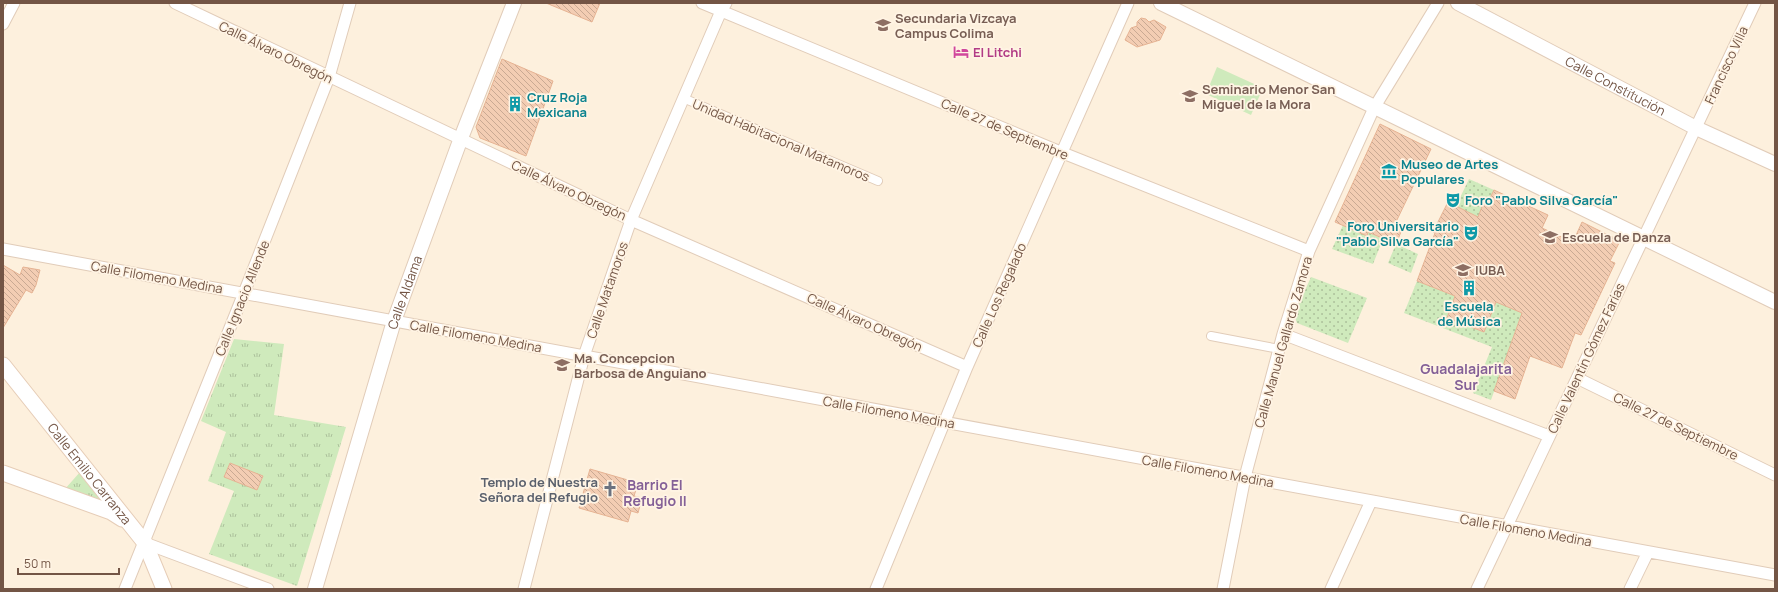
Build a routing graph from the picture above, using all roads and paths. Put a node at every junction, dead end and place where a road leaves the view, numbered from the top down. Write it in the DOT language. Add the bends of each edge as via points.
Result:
graph roads {
  1 [pos="14,3"];
  2 [pos="175,3"];
  3 [pos="350,3"];
  4 [pos="514,3"];
  5 [pos="702,3"];
  6 [pos="1128,3"];
  7 [pos="1161,3"];
  8 [pos="1438,3"];
  9 [pos="1458,3"];
  10 [pos="1755,3"];
  11 [pos="724,7"];
  12 [pos="3,24"];
  13 [pos="329,77"];
  14 [pos="683,98"];
  15 [pos="1374,108"];
  16 [pos="1696,128"];
  17 [pos="461,138"];
  18 [pos="1063,153"];
  19 [pos="1775,164"];
  20 [pos="878,181"];
  21 [pos="631,220"];
  22 [pos="1643,239"];
  23 [pos="3,249"];
  24 [pos="1309,251"];
  25 [pos="244,293"];
  26 [pos="1775,302"];
  27 [pos="394,321"];
  28 [pos="1283,334"];
  29 [pos="1211,336"];
  30 [pos="1279,349"];
  31 [pos="584,356"];
  32 [pos="3,366"];
  33 [pos="967,367"];
  34 [pos="1577,378"];
  35 [pos="945,422"];
  36 [pos="1549,436"];
  37 [pos="3,473"];
  38 [pos="1775,475"];
  39 [pos="1245,478"];
  40 [pos="1371,501"];
  41 [pos="113,510"];
  42 [pos="1506,527"];
  43 [pos="144,543"];
  44 [pos="1648,552"];
  45 [pos="1775,575"];
  46 [pos="125,589"];
  47 [pos="164,589"];
  48 [pos="268,589"];
  49 [pos="315,589"];
  50 [pos="524,589"];
  51 [pos="876,589"];
  52 [pos="1223,589"];
  53 [pos="1331,589"];
  54 [pos="1477,589"];
  55 [pos="1630,589"];
  1 -- 12 [label="street"];
  2 -- 13 [label="street, Calle Álvaro Obregón"];
  3 -- 13 [label="street, Calle Ignacio Allende"];
  4 -- 17 [label="street, Calle Aldama"];
  5 -- 11 [label="street, Calle 27 de Septiembre"];
  6 -- 18 [label="street, Calle Los Regalado"];
  7 -- 15 [label="street"];
  8 -- 15 [label="street, Calle Manuel Gallardo Zamora"];
  9 -- 16 [label="street, Calle Constitución"];
  10 -- 16 [label="street, Francisco Villa"];
  11 -- 14 [label="street, Calle Matamoros"];
  11 -- 18 [label="street, Calle 27 de Septiembre"];
  13 -- 17 [label="street, Calle Álvaro Obregón"];
  13 -- 25 [label="street, Calle Ignacio Allende"];
  14 -- 20 [label="street, Unidad Habitacional Matamoros"];
  14 -- 21 [label="street, Calle Matamoros"];
  15 -- 22 [label="street"];
  15 -- 24 [label="street, Calle Manuel Gallardo Zamora"];
  16 -- 19 [label="street, Calle Constitución"];
  16 -- 22 [label="street, Calle Valentín Gómez Farías"];
  17 -- 21 [label="street, Calle Álvaro Obregón"];
  17 -- 27 [label="street, Calle Aldama"];
  18 -- 24 [label="street, Calle 27 de Septiembre"];
  18 -- 33 [label="street, Calle Los Regalado"];
  21 -- 31 [label="street, Calle Matamoros"];
  21 -- 33 [label="street, Calle Álvaro Obregón"];
  22 -- 26 [label="street"];
  22 -- 34 [label="street, Calle Valentín Gómez Farías"];
  23 -- 25 [label="street, Calle Filomeno Medina"];
  24 -- 28 [label="street, Calle Manuel Gallardo Zamora"];
  25 -- 27 [label="street, Calle Filomeno Medina"];
  25 -- 43 [label="street, Calle Ignacio Allende"];
  27 -- 31 [label="street, Calle Filomeno Medina"];
  27 -- 49 [label="street, Calle Aldama"];
  28 -- 30 [label="street, Calle Manuel Gallardo Zamora"];
  28 -- 36 [label="street"];
  29 -- 30 [label="street"];
  30 -- 39 [label="street, Calle Manuel Gallardo Zamora"];
  31 -- 35 [label="street, Calle Filomeno Medina"];
  31 -- 50 [label="street, Calle Matamoros"];
  32 -- 41 [label="main road, Calle Emilio Carranza"];
  33 -- 35 [label="street, Calle Los Regalado"];
  34 -- 36 [label="street, Calle Valentín Gómez Farías"];
  34 -- 38 [label="street, Calle 27 de Septiembre"];
  35 -- 39 [label="street, Calle Filomeno Medina"];
  35 -- 51 [label="street, Calle Los Regalado"];
  36 -- 42 [label="street, Calle Valentín Gómez Farías"];
  37 -- 41 [label="main road"];
  39 -- 40 [label="street, Calle Filomeno Medina"];
  39 -- 52 [label="street, Calle Manuel Gallardo Zamora"];
  40 -- 42 [label="street, Calle Filomeno Medina"];
  40 -- 53 [label="street"];
  41 -- 43 [label="main road, Calle Emilio Carranza"];
  42 -- 44 [label="street, Calle Filomeno Medina"];
  42 -- 54 [label="street, Calle Valentín Gómez Farías"];
  43 -- 46 [label="street, Calle Ignacio Allende"];
  43 -- 47 [label="main road, Calle Emilio Carranza"];
  43 -- 48 [label="street"];
  44 -- 45 [label="street, Calle Filomeno Medina"];
  44 -- 55 [label="street"];
}
